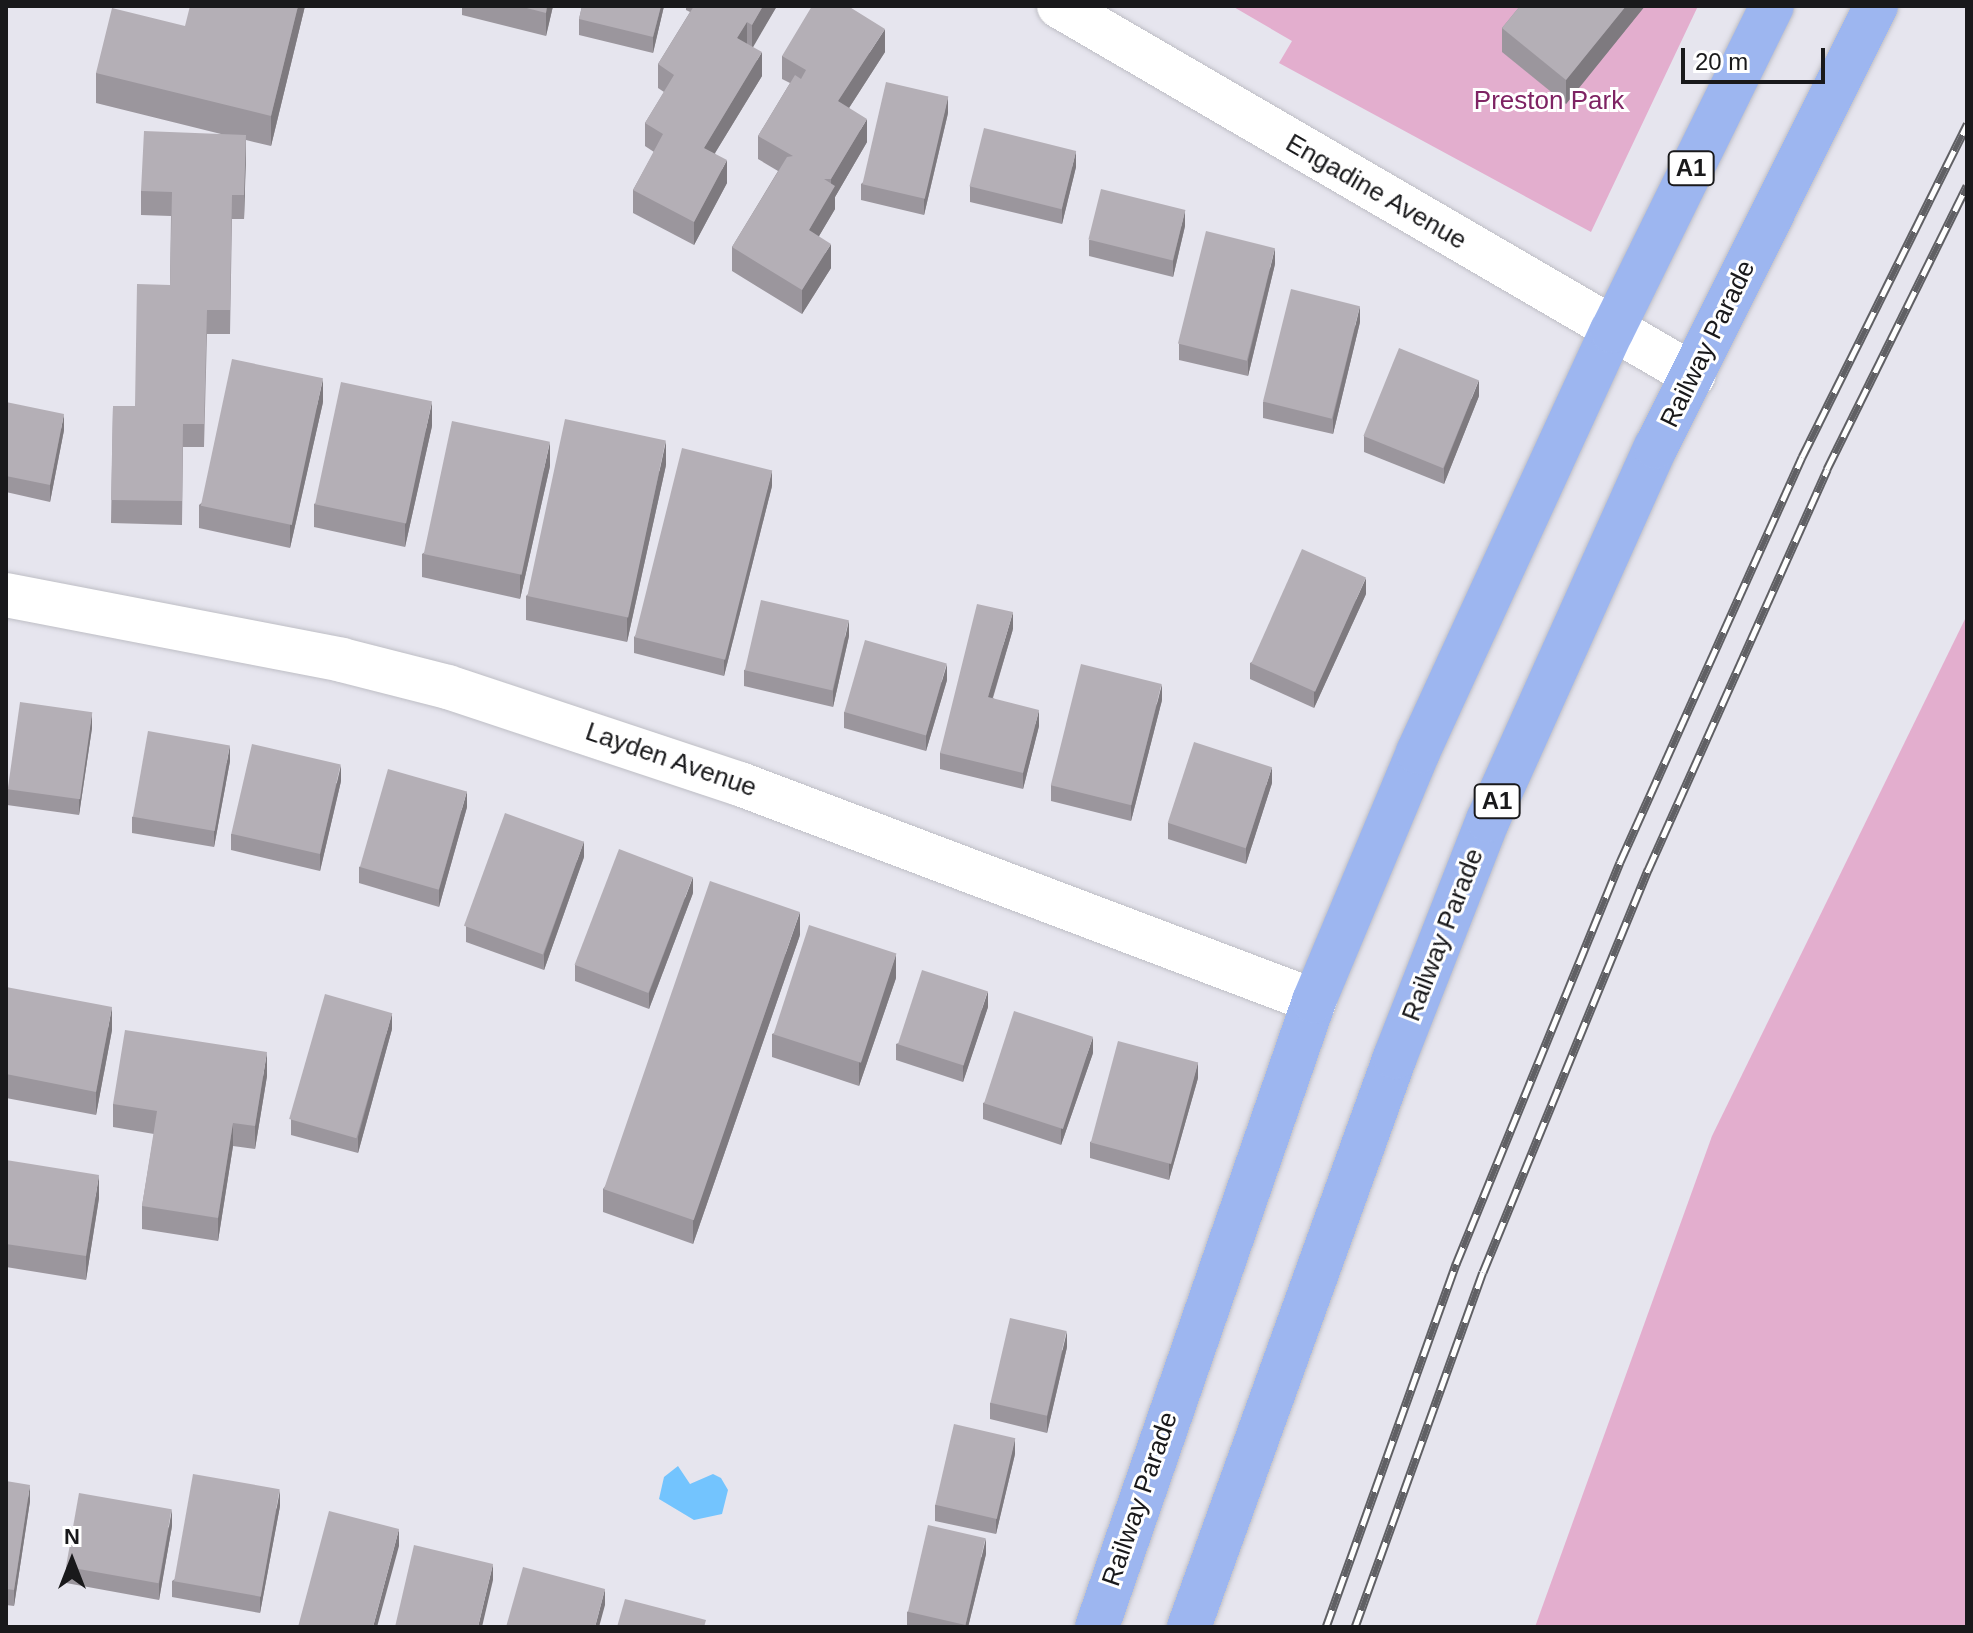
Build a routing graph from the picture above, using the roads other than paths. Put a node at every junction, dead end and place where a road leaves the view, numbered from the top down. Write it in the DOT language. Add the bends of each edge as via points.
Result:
graph roads {
  1 [pos="1059,6"];
  2 [pos="1772,6"];
  3 [pos="1876,6"];
  4 [pos="1612,331"];
  5 [pos="1693,375"];
  6 [pos="6,595"];
  7 [pos="1314,1001"];
  8 [pos="1097,1627"];
  9 [pos="1189,1627"];
  1 -- 4 [label="street, Engadine Avenue"];
  2 -- 4 [label="highway, Railway Parade / A1"];
  3 -- 5 [label="highway, Railway Parade / A1"];
  4 -- 5 [label="street, Engadine Avenue"];
  4 -- 7 [label="highway, Railway Parade / A1" via="1418,752"];
  5 -- 9 [label="highway, Railway Parade / A1" via="1488,820 1395,1057"];
  6 -- 7 [label="street, Layden Avenue" via="327,657 448,687 740,784"];
  7 -- 8 [label="highway, Railway Parade / A1"];
}
